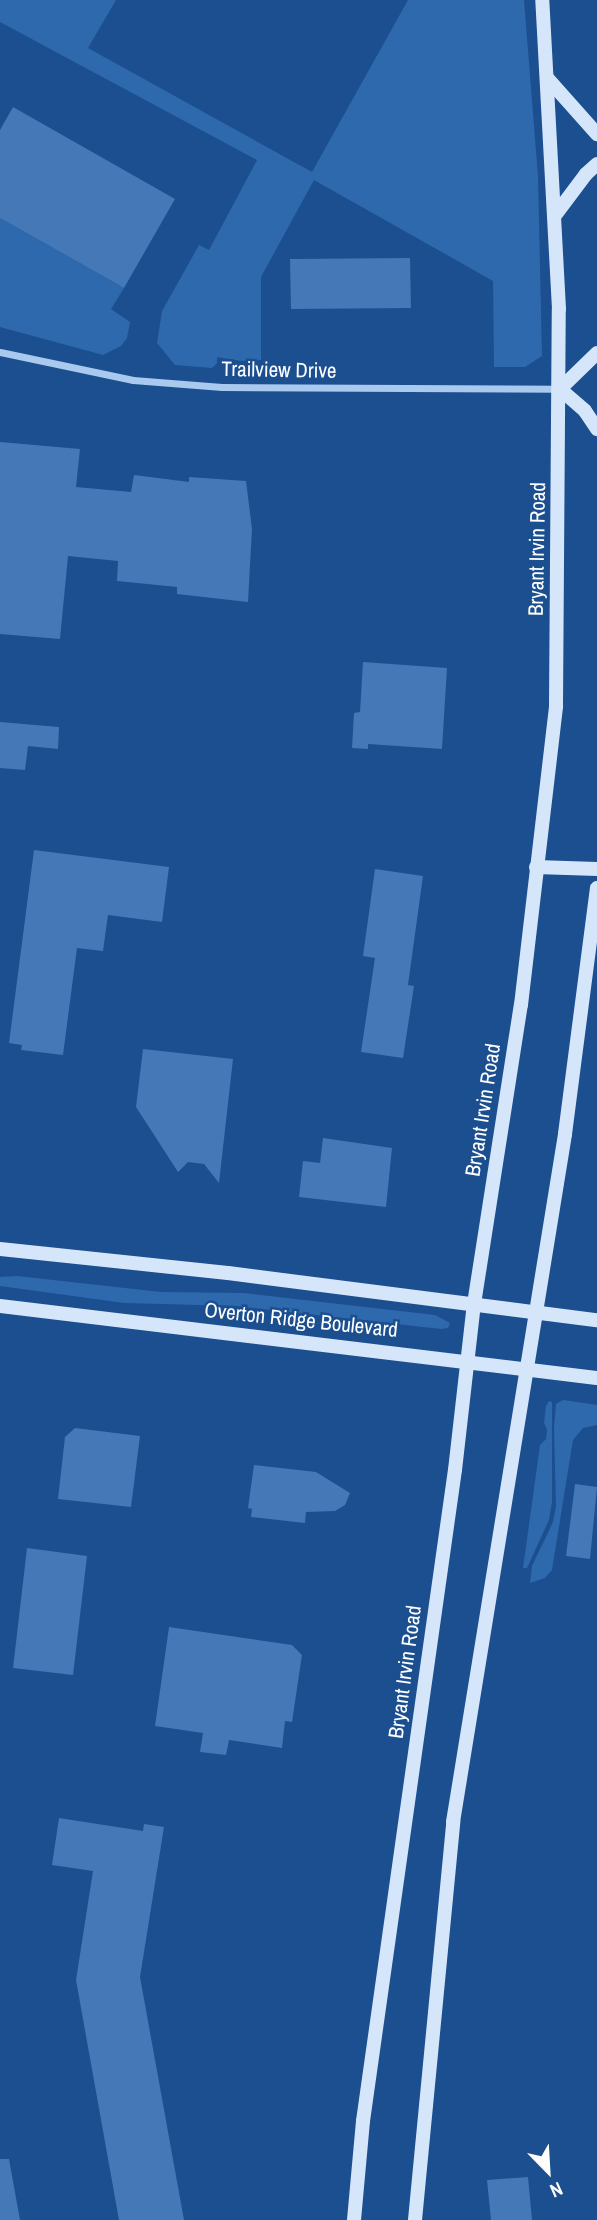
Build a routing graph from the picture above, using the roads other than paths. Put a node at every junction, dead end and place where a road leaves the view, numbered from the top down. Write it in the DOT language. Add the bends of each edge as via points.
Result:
graph roads {
  1 [pos="542,0"];
  2 [pos="548,79"];
  3 [pos="597,134"];
  4 [pos="597,164"];
  5 [pos="556,214"];
  6 [pos="0,352"];
  7 [pos="597,353"];
  8 [pos="560,389"];
  9 [pos="597,429"];
  10 [pos="536,867"];
  11 [pos="597,869"];
  12 [pos="597,888"];
  13 [pos="0,1249"];
  14 [pos="474,1304"];
  15 [pos="0,1306"];
  16 [pos="534,1312"];
  17 [pos="597,1320"];
  18 [pos="467,1361"];
  19 [pos="526,1368"];
  20 [pos="597,1378"];
  21 [pos="354,2220"];
  22 [pos="415,2220"];
  1 -- 2 [label="main road, Bryant Irvin Road"];
  2 -- 3 [label="main road"];
  2 -- 5 [label="main road, Bryant Irvin Road"];
  4 -- 5 [label="main road"];
  5 -- 8 [label="main road, Bryant Irvin Road"];
  6 -- 8 [label="street, Trailview Drive" via="133,380 222,387"];
  7 -- 8 [label="main road"];
  8 -- 9 [label="main road"];
  8 -- 10 [label="main road, Bryant Irvin Road" via="556,706"];
  10 -- 11 [label="main road"];
  10 -- 14 [label="main road, Bryant Irvin Road" via="521,1005"];
  12 -- 16 [label="main road" via="565,1134"];
  13 -- 14 [label="main road, Overton Ridge Boulevard"];
  14 -- 16 [label="main road, Overton Ridge Boulevard"];
  14 -- 18 [label="main road, Bryant Irvin Road"];
  15 -- 18 [label="main road, Overton Ridge Boulevard"];
  16 -- 17 [label="main road, Overton Ridge Boulevard"];
  16 -- 19 [label="main road"];
  18 -- 19 [label="main road, Overton Ridge Boulevard"];
  18 -- 21 [label="main road, Bryant Irvin Road" via="367,2094"];
  19 -- 20 [label="main road, Overton Ridge Boulevard"];
  19 -- 22 [label="main road" via="453,1822"];
}
